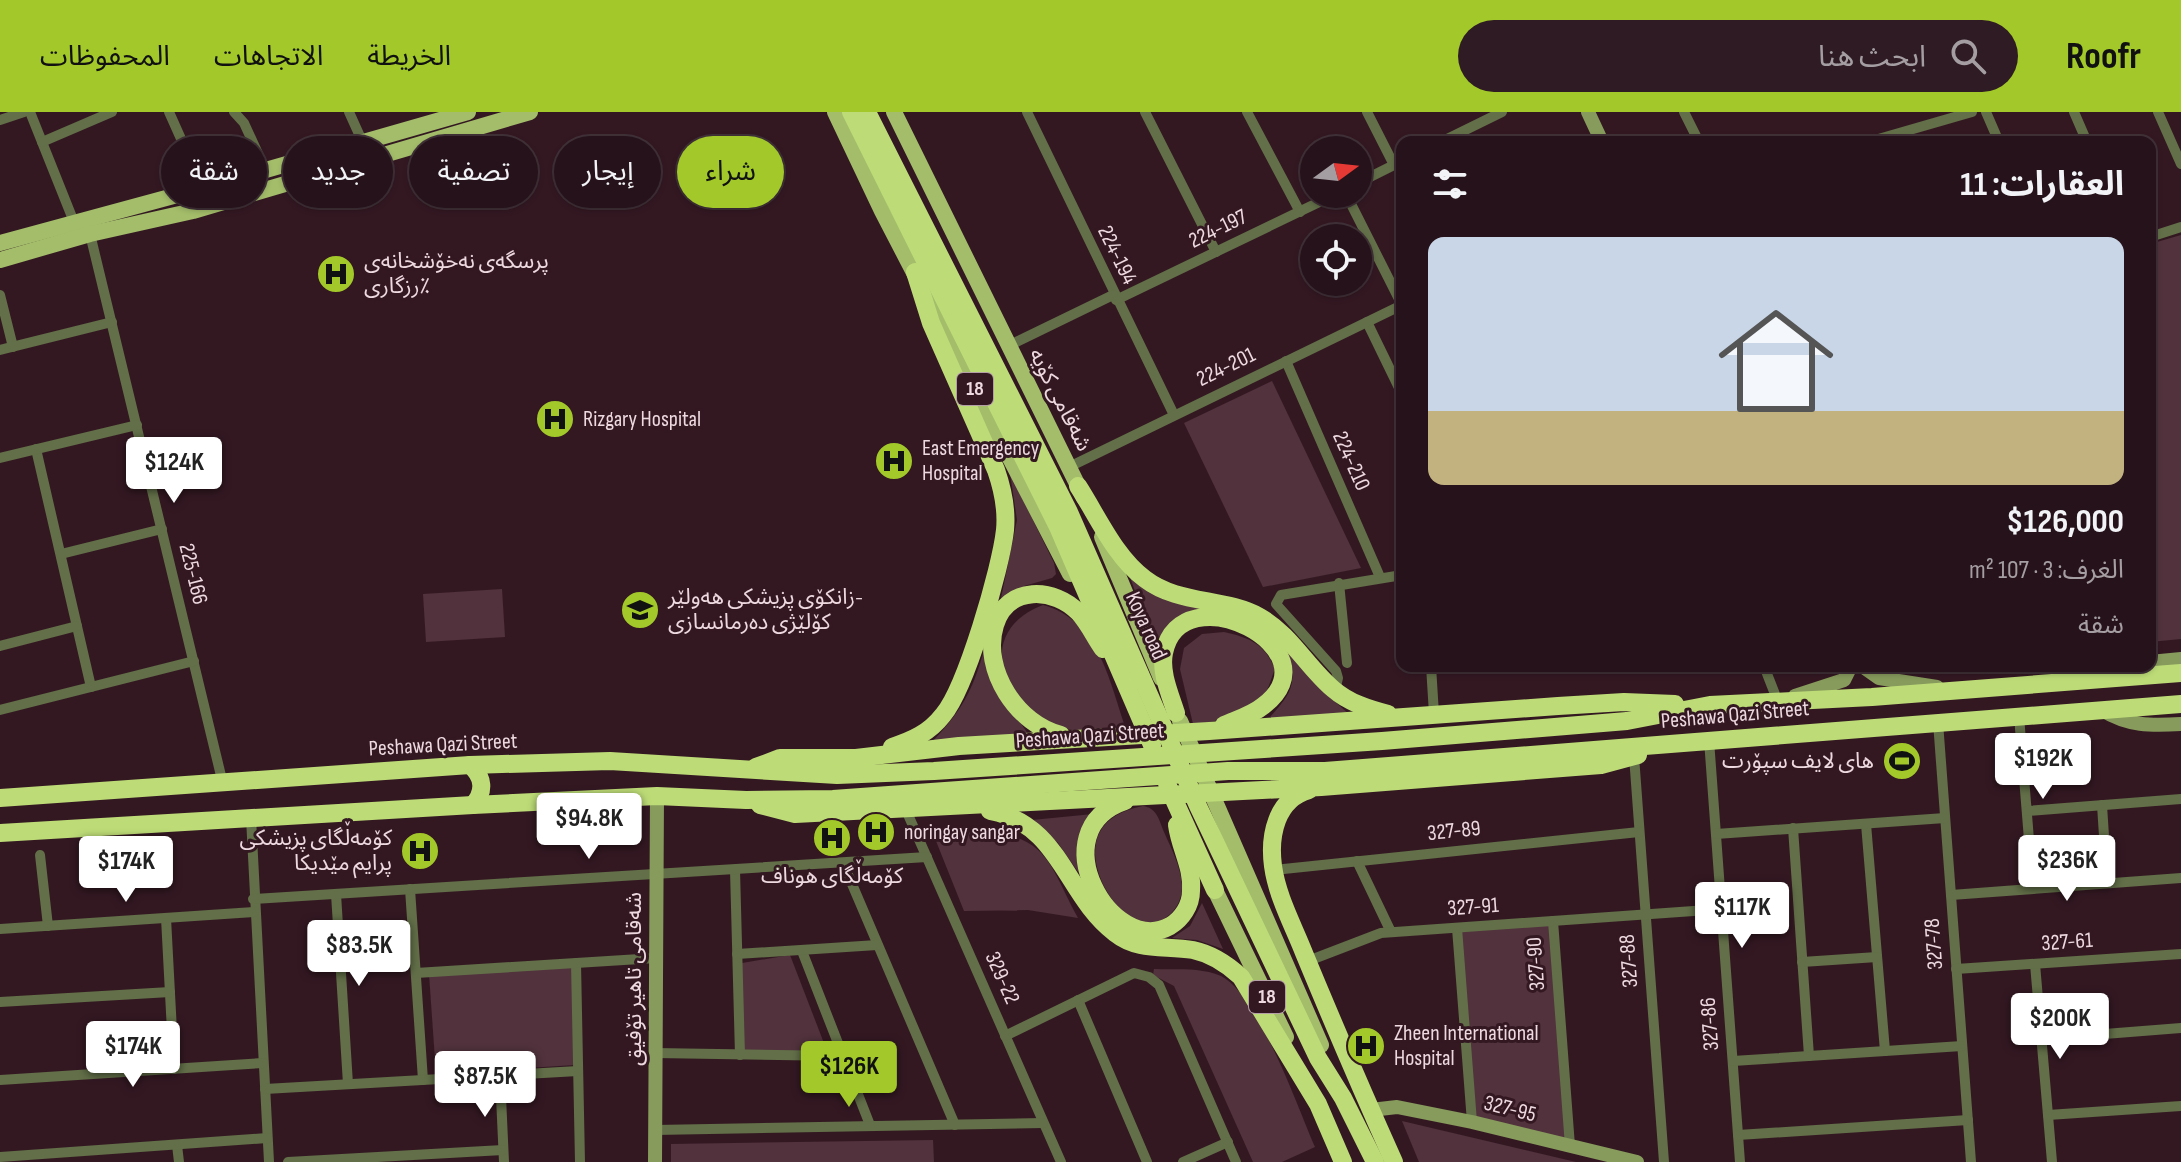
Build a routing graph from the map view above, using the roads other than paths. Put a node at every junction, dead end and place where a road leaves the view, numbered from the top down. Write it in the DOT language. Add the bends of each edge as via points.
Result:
graph roads {
  1 [pos="27,112"];
  2 [pos="112,112"];
  3 [pos="169,112"];
  4 [pos="234,112"];
  5 [pos="349,112"];
  6 [pos="468,112"];
  7 [pos="530,112"];
  8 [pos="835,112"];
  9 [pos="851,112"];
  10 [pos="867,112"];
  11 [pos="894,112"];
  12 [pos="1027,112"];
  13 [pos="1145,112"];
  14 [pos="1247,112"];
  15 [pos="1367,112"];
  16 [pos="1502,112"];
  17 [pos="1588,112"];
  18 [pos="1972,112"];
  19 [pos="1986,112"];
  20 [pos="2074,112"];
  21 [pos="2158,112"];
  22 [pos="1687,113"];
  23 [pos="1485,116"];
  24 [pos="0,120"];
  25 [pos="430,124"];
  26 [pos="180,136"];
  27 [pos="250,136"];
  28 [pos="360,136"];
  29 [pos="388,136"];
  30 [pos="1451,136"];
  31 [pos="1599,136"];
  32 [pos="1697,136"];
  33 [pos="1889,136"];
  34 [pos="1996,136"];
  35 [pos="2084,136"];
  36 [pos="42,142"];
  37 [pos="1396,160"];
  38 [pos="1396,164"];
  39 [pos="2181,164"];
  40 [pos="1372,176"];
  41 [pos="161,199"];
  42 [pos="1308,208"];
  43 [pos="1353,208"];
  44 [pos="1300,212"];
  45 [pos="74,222"];
  46 [pos="2181,227"];
  47 [pos="90,234"];
  48 [pos="2156,235"];
  49 [pos="0,243"];
  50 [pos="1216,252"];
  51 [pos="0,260"];
  52 [pos="915,272"];
  53 [pos="1396,293"];
  54 [pos="0,295"];
  55 [pos="1115,298"];
  56 [pos="1396,308"];
  57 [pos="112,322"];
  58 [pos="1367,322"];
  59 [pos="1008,346"];
  60 [pos="13,347"];
  61 [pos="0,350"];
  62 [pos="1286,361"];
  63 [pos="1396,382"];
  64 [pos="1174,415"];
  65 [pos="137,425"];
  66 [pos="36,449"];
  67 [pos="0,458"];
  68 [pos="1069,467"];
  69 [pos="1078,486"];
  70 [pos="162,529"];
  71 [pos="61,554"];
  72 [pos="1396,576"];
  73 [pos="1380,577"];
  74 [pos="1339,583"];
  75 [pos="77,626"];
  76 [pos="0,646"];
  77 [pos="2181,659"];
  78 [pos="194,661"];
  79 [pos="2156,661"];
  80 [pos="1347,663"];
  81 [pos="1119,664"];
  82 [pos="1431,672"];
  83 [pos="1766,672"];
  84 [pos="1850,672"];
  85 [pos="1870,672"];
  86 [pos="2075,672"];
  87 [pos="2181,673"];
  88 [pos="2052,683"];
  89 [pos="91,687"];
  90 [pos="1961,690"];
  91 [pos="1335,691"];
  92 [pos="1132,695"];
  93 [pos="1778,702"];
  94 [pos="2181,704"];
  95 [pos="1710,705"];
  96 [pos="0,710"];
  97 [pos="2102,710"];
  98 [pos="1149,713"];
  99 [pos="1176,713"];
  100 [pos="1434,714"];
  101 [pos="2019,716"];
  102 [pos="1403,718"];
  103 [pos="1938,722"];
  104 [pos="2181,724"];
  105 [pos="1209,731"];
  106 [pos="1084,739"];
  107 [pos="1709,740"];
  108 [pos="1667,745"];
  109 [pos="1634,756"];
  110 [pos="856,758"];
  111 [pos="470,765"];
  112 [pos="750,770"];
  113 [pos="223,784"];
  114 [pos="1321,787"];
  115 [pos="60,794"];
  116 [pos="1150,795"];
  117 [pos="657,796"];
  118 [pos="0,798"];
  119 [pos="2181,799"];
  120 [pos="746,800"];
  121 [pos="1175,803"];
  122 [pos="473,805"];
  123 [pos="2102,805"];
  124 [pos="952,808"];
  125 [pos="906,810"];
  126 [pos="2027,811"];
  127 [pos="251,818"];
  128 [pos="1945,818"];
  129 [pos="1866,824"];
  130 [pos="1793,828"];
  131 [pos="63,830"];
  132 [pos="1639,832"];
  133 [pos="0,833"];
  134 [pos="1716,834"];
  135 [pos="40,855"];
  136 [pos="927,857"];
  137 [pos="1357,861"];
  138 [pos="843,863"];
  139 [pos="735,870"];
  140 [pos="1274,870"];
  141 [pos="656,874"];
  142 [pos="2181,878"];
  143 [pos="2107,883"];
  144 [pos="410,889"];
  145 [pos="2033,889"];
  146 [pos="1215,890"];
  147 [pos="336,894"];
  148 [pos="1951,895"];
  149 [pos="253,899"];
  150 [pos="1722,909"];
  151 [pos="254,912"];
  152 [pos="1646,914"];
  153 [pos="166,918"];
  154 [pos="1553,921"];
  155 [pos="48,926"];
  156 [pos="1457,928"];
  157 [pos="0,929"];
  158 [pos="1391,932"];
  159 [pos="877,945"];
  160 [pos="802,951"];
  161 [pos="737,954"];
  162 [pos="2181,954"];
  163 [pos="1877,957"];
  164 [pos="656,958"];
  165 [pos="1308,961"];
  166 [pos="1802,962"];
  167 [pos="576,963"];
  168 [pos="2035,964"];
  169 [pos="1956,969"];
  170 [pos="416,973"];
  171 [pos="170,992"];
  172 [pos="1078,1000"];
  173 [pos="0,1002"];
  174 [pos="2181,1028"];
  175 [pos="1005,1036"];
  176 [pos="2041,1039"];
  177 [pos="2181,1043"];
  178 [pos="1962,1046"];
  179 [pos="1885,1051"];
  180 [pos="655,1053"];
  181 [pos="740,1055"];
  182 [pos="842,1056"];
  183 [pos="1809,1056"];
  184 [pos="1733,1061"];
  185 [pos="263,1063"];
  186 [pos="174,1069"];
  187 [pos="578,1071"];
  188 [pos="500,1075"];
  189 [pos="0,1080"];
  190 [pos="423,1080"];
  191 [pos="348,1084"];
  192 [pos="265,1089"];
  193 [pos="1343,1098"];
  194 [pos="1318,1104"];
  195 [pos="2181,1106"];
  196 [pos="1371,1110"];
  197 [pos="2048,1115"];
  198 [pos="1968,1120"];
  199 [pos="1472,1122"];
  200 [pos="1043,1123"];
  201 [pos="870,1125"];
  202 [pos="955,1125"];
  203 [pos="655,1130"];
  204 [pos="1738,1135"];
  205 [pos="267,1138"];
  206 [pos="1228,1142"];
  207 [pos="177,1145"];
  208 [pos="1570,1146"];
  209 [pos="109,1150"];
  210 [pos="504,1156"];
  211 [pos="0,1157"];
  212 [pos="109,1162"];
  213 [pos="179,1162"];
  214 [pos="269,1162"];
  215 [pos="288,1162"];
  216 [pos="580,1162"];
  217 [pos="655,1162"];
  218 [pos="1061,1162"];
  219 [pos="1147,1162"];
  220 [pos="1183,1162"];
  221 [pos="1236,1162"];
  222 [pos="1343,1162"];
  223 [pos="1375,1162"];
  224 [pos="1394,1162"];
  225 [pos="1637,1162"];
  226 [pos="1664,1162"];
  227 [pos="1740,1162"];
  228 [pos="1971,1162"];
  229 [pos="2052,1162"];
  1 -- 24 [label="street"];
  1 -- 36 [label="street"];
  2 -- 36 [label="street"];
  3 -- 26 [label="street"];
  4 -- 27 [label="street"];
  5 -- 28 [label="street"];
  6 -- 25 [label="main road"];
  7 -- 25 [label="main road"];
  8 -- 52 [label="main road, 18"];
  9 -- 81 [label="highway, Koya road" via="1058,527"];
  10 -- 98 [label="highway, Koya road" via="1069,512"];
  11 -- 59 [label="main road, شەقامی کۆیە"];
  12 -- 55 [label="street, 224-194"];
  13 -- 50 [label="street"];
  14 -- 44 [label="street"];
  15 -- 37 [label="street"];
  16 -- 23 [label="street"];
  17 -- 31 [label="street"];
  18 -- 33 [label="street"];
  19 -- 34 [label="street"];
  20 -- 35 [label="street"];
  21 -- 39 [label="street"];
  22 -- 32 [label="street"];
  23 -- 30 [label="street"];
  25 -- 29 [label="main road"];
  25 -- 47 [label="main road" via="193,211"];
  36 -- 45 [label="street"];
  38 -- 40 [label="street"];
  41 -- 45 [label="main road"];
  42 -- 44 [label="street, 224-197"];
  43 -- 53 [label="street"];
  44 -- 50 [label="street, 224-197"];
  45 -- 49 [label="main road"];
  46 -- 48 [label="street"];
  47 -- 51 [label="main road"];
  47 -- 57 [label="street, 225-166"];
  50 -- 55 [label="street, 224-197"];
  52 -- 81 [label="main road, 18"];
  52 -- 110 [label="highway" via="931,323 996,470 1005,531 986,606 950,707 921,736"];
  54 -- 60 [label="street"];
  55 -- 59 [label="street, 224-197"];
  55 -- 64 [label="street, 224-194"];
  56 -- 58 [label="street, 224-201"];
  57 -- 60 [label="street"];
  57 -- 65 [label="street, 225-166"];
  58 -- 62 [label="street, 224-201"];
  58 -- 63 [label="street"];
  59 -- 68 [label="main road, شەقامی کۆیە"];
  60 -- 61 [label="street"];
  62 -- 64 [label="street, 224-201"];
  62 -- 73 [label="street, 224-210"];
  64 -- 68 [label="street, 224-201"];
  65 -- 66 [label="street"];
  65 -- 70 [label="street, 225-166"];
  66 -- 67 [label="street"];
  66 -- 71 [label="street"];
  68 -- 69 [label="main road, شەقامی کۆیە"];
  69 -- 91 [label="highway" via="1120,552 1146,580 1170,593 1263,619"];
  69 -- 99 [label="main road, شەقامی کۆیە"];
  70 -- 71 [label="street"];
  70 -- 78 [label="street, 225-166"];
  71 -- 75 [label="street"];
  72 -- 73 [label="street"];
  73 -- 74 [label="street"];
  74 -- 80 [label="street"];
  74 -- 91 [label="street" via="1281,595 1276,604 1336,671"];
  75 -- 76 [label="street"];
  75 -- 89 [label="street"];
  77 -- 79 [label="street"];
  78 -- 89 [label="street"];
  78 -- 113 [label="street, 225-166"];
  81 -- 92 [label="highway, Koya road"];
  82 -- 100 [label="street"];
  83 -- 93 [label="street"];
  84 -- 93 [label="street" via="1841,681"];
  85 -- 90 [label="street" via="1879,678"];
  86 -- 88 [label="street"];
  87 -- 88 [label="highway, Peshawa Qazi Street"];
  88 -- 90 [label="highway, Peshawa Qazi Street"];
  89 -- 96 [label="street"];
  90 -- 93 [label="highway, Peshawa Qazi Street"];
  91 -- 102 [label="highway"];
  92 -- 98 [label="highway, Koya road"];
  92 -- 106 [label="highway" via="1071,606 1037,592 1007,605 994,627 993,647 1013,702 1041,728"];
  93 -- 95 [label="highway, Peshawa Qazi Street"];
  94 -- 97 [label="highway, Peshawa Qazi Street"];
  95 -- 100 [label="highway" via="1624,702"];
  95 -- 112 [label="highway, Peshawa Qazi Street" via="1627,721 1382,741 837,775"];
  97 -- 101 [label="highway, Peshawa Qazi Street"];
  97 -- 104 [label="street" via="2136,725"];
  98 -- 121 [label="highway, Koya road / 18"];
  98 -- 193 [label="highway, Koya road / 18" via="1304,1030"];
  99 -- 105 [label="highway" via="1163,661 1173,633 1192,620 1207,618 1232,620 1256,630 1279,654 1280,684 1263,706"];
  99 -- 193 [label="main road, شەقامی کۆیە"];
  100 -- 102 [label="highway"];
  101 -- 103 [label="highway, Peshawa Qazi Street"];
  101 -- 126 [label="street"];
  102 -- 105 [label="highway"];
  103 -- 107 [label="highway, Peshawa Qazi Street"];
  103 -- 128 [label="street, 327-78"];
  105 -- 106 [label="highway"];
  106 -- 110 [label="highway"];
  107 -- 108 [label="highway, Peshawa Qazi Street"];
  107 -- 134 [label="street, 327-86"];
  108 -- 109 [label="highway"];
  108 -- 120 [label="highway, Peshawa Qazi Street" via="1325,771 1228,771 833,799"];
  109 -- 114 [label="highway" via="1601,765"];
  109 -- 132 [label="street, 327-88"];
  110 -- 112 [label="highway" via="780,758"];
  111 -- 112 [label="highway, Peshawa Qazi Street" via="610,761"];
  111 -- 113 [label="highway, Peshawa Qazi Street"];
  111 -- 122 [label="highway" via="482,784"];
  113 -- 115 [label="highway, Peshawa Qazi Street"];
  114 -- 116 [label="highway"];
  114 -- 140 [label="highway" via="1297,794 1281,810 1272,839"];
  115 -- 118 [label="highway, Peshawa Qazi Street"];
  115 -- 131 [label="highway"];
  116 -- 121 [label="highway" via="1105,810 1085,839 1087,863 1100,897 1119,920 1137,931 1173,925 1190,899"];
  116 -- 124 [label="highway"];
  117 -- 120 [label="highway, Peshawa Qazi Street"];
  117 -- 122 [label="highway, Peshawa Qazi Street"];
  117 -- 141 [label="street, شەقامی تاهیر تۆفیق"];
  119 -- 123 [label="street"];
  120 -- 125 [label="highway" via="795,814"];
  121 -- 146 [label="highway, Koya road / 18"];
  122 -- 127 [label="highway, Peshawa Qazi Street"];
  123 -- 126 [label="street"];
  123 -- 143 [label="street"];
  124 -- 125 [label="highway"];
  124 -- 194 [label="highway" via="1001,813 1031,828 1057,855 1090,908 1121,937 1142,946 1194,950 1233,969"];
  125 -- 136 [label="street, 329-22"];
  126 -- 145 [label="street"];
  127 -- 131 [label="highway, Peshawa Qazi Street"];
  127 -- 149 [label="street"];
  128 -- 129 [label="street"];
  128 -- 148 [label="street, 327-78"];
  129 -- 130 [label="street"];
  129 -- 163 [label="street"];
  130 -- 134 [label="street"];
  130 -- 166 [label="street"];
  131 -- 133 [label="highway, Peshawa Qazi Street"];
  132 -- 137 [label="street, 327-89"];
  132 -- 152 [label="street, 327-88"];
  134 -- 150 [label="street, 327-86"];
  135 -- 155 [label="street"];
  136 -- 138 [label="street"];
  136 -- 175 [label="street, 329-22"];
  137 -- 140 [label="street, 327-89"];
  137 -- 158 [label="street"];
  138 -- 139 [label="street"];
  138 -- 159 [label="street"];
  139 -- 141 [label="street"];
  139 -- 161 [label="street"];
  140 -- 165 [label="highway"];
  141 -- 144 [label="street"];
  141 -- 164 [label="street, شەقامی تاهیر تۆفیق"];
  142 -- 143 [label="street"];
  143 -- 145 [label="street"];
  144 -- 147 [label="street"];
  144 -- 170 [label="street"];
  145 -- 148 [label="street"];
  146 -- 194 [label="main road, Koya road / 18"];
  147 -- 149 [label="street"];
  147 -- 191 [label="street"];
  148 -- 169 [label="street, 327-78"];
  149 -- 151 [label="street"];
  150 -- 152 [label="street, 327-91"];
  150 -- 184 [label="street, 327-86"];
  151 -- 153 [label="street"];
  151 -- 185 [label="street"];
  152 -- 154 [label="street, 327-91"];
  152 -- 226 [label="street, 327-88"];
  153 -- 155 [label="street"];
  153 -- 171 [label="street"];
  154 -- 156 [label="street, 327-91"];
  154 -- 208 [label="street, 327-90"];
  155 -- 157 [label="street"];
  156 -- 158 [label="street, 327-91"];
  156 -- 199 [label="street"];
  158 -- 165 [label="street, 327-91"];
  159 -- 160 [label="street"];
  159 -- 202 [label="street"];
  160 -- 161 [label="street"];
  160 -- 182 [label="street"];
  161 -- 181 [label="street"];
  162 -- 168 [label="street, 327-61"];
  163 -- 166 [label="street"];
  163 -- 179 [label="street"];
  164 -- 167 [label="street"];
  164 -- 180 [label="street, شەقامی تاهیر تۆفیق"];
  165 -- 196 [label="highway"];
  166 -- 183 [label="street"];
  167 -- 170 [label="street"];
  167 -- 187 [label="street"];
  168 -- 169 [label="street, 327-61"];
  168 -- 176 [label="street"];
  169 -- 178 [label="street, 327-78"];
  170 -- 190 [label="street"];
  171 -- 173 [label="street"];
  171 -- 186 [label="street"];
  172 -- 175 [label="street"];
  172 -- 206 [label="street" via="1134,973 1159,985"];
  172 -- 219 [label="street"];
  174 -- 176 [label="street"];
  174 -- 177 [label="street"];
  175 -- 200 [label="street, 329-22"];
  176 -- 197 [label="street"];
  178 -- 179 [label="street"];
  178 -- 198 [label="street, 327-78"];
  179 -- 183 [label="street"];
  180 -- 181 [label="street"];
  180 -- 203 [label="street, شەقامی تاهیر تۆفیق"];
  181 -- 182 [label="street"];
  182 -- 201 [label="street"];
  183 -- 184 [label="street"];
  184 -- 204 [label="street, 327-86"];
  185 -- 186 [label="street"];
  185 -- 192 [label="street"];
  186 -- 189 [label="street"];
  187 -- 188 [label="street"];
  187 -- 216 [label="street"];
  188 -- 190 [label="street"];
  188 -- 210 [label="street"];
  190 -- 191 [label="street"];
  191 -- 192 [label="street"];
  192 -- 205 [label="street"];
  193 -- 223 [label="highway, Koya road / 18"];
  194 -- 222 [label="highway, Koya road / 18"];
  195 -- 197 [label="street"];
  196 -- 199 [label="street, 327-95" via="1392,1106"];
  196 -- 224 [label="highway"];
  197 -- 229 [label="street"];
  198 -- 204 [label="street"];
  198 -- 228 [label="street, 327-78"];
  199 -- 208 [label="street, 327-95"];
  200 -- 202 [label="street"];
  200 -- 218 [label="street, 329-22"];
  201 -- 202 [label="street"];
  201 -- 203 [label="street"];
  203 -- 217 [label="street, شەقامی تاهیر تۆفیق"];
  204 -- 227 [label="street, 327-86"];
  205 -- 207 [label="street"];
  205 -- 214 [label="street"];
  206 -- 220 [label="street"];
  206 -- 221 [label="street"];
  207 -- 209 [label="street"];
  207 -- 213 [label="street"];
  208 -- 225 [label="street, 327-95"];
  209 -- 211 [label="street"];
  209 -- 212 [label="street"];
  210 -- 215 [label="street"];
}
